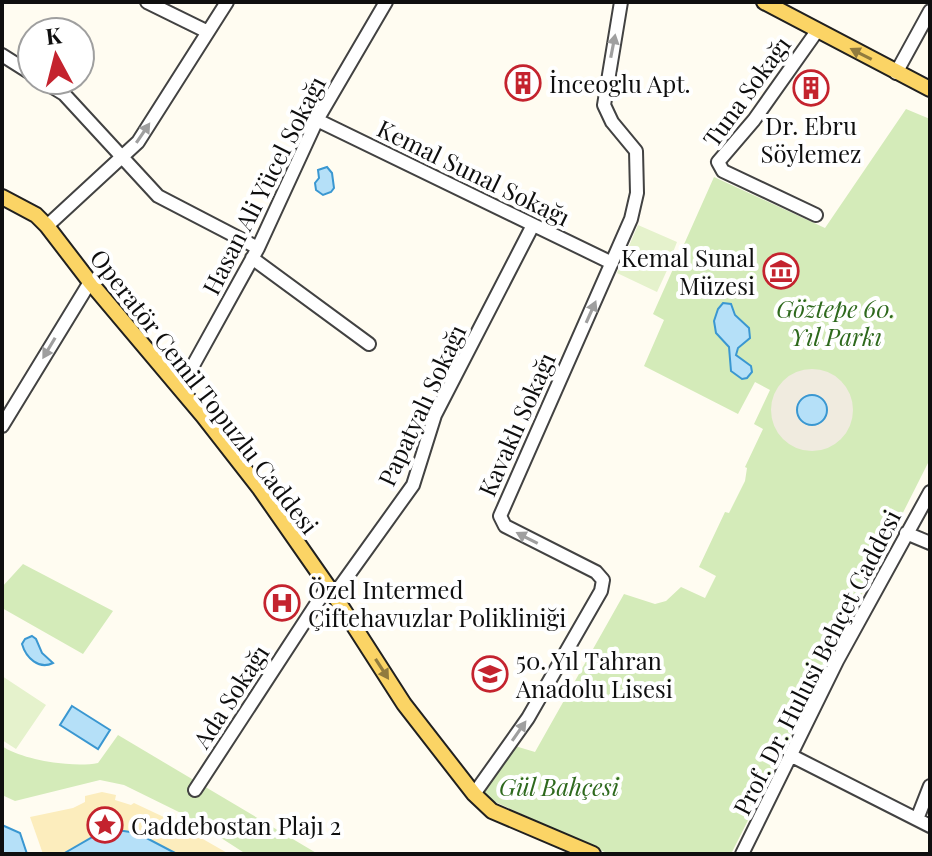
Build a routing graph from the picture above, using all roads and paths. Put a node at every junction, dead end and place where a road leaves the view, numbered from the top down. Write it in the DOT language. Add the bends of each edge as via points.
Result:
graph roads {
  1 [pos="147,2"];
  2 [pos="227,2"];
  3 [pos="386,2"];
  4 [pos="621,2"];
  5 [pos="764,2"];
  6 [pos="930,11"];
  7 [pos="817,31"];
  8 [pos="208,32"];
  9 [pos="896,73"];
  10 [pos="930,89"];
  11 [pos="66,96"];
  12 [pos="317,120"];
  13 [pos="122,157"];
  14 [pos="2,197"];
  15 [pos="816,215"];
  16 [pos="533,225"];
  17 [pos="47,226"];
  18 [pos="255,253"];
  19 [pos="612,263"];
  20 [pos="90,282"];
  21 [pos="369,344"];
  22 [pos="180,389"];
  23 [pos="2,426"];
  24 [pos="930,492"];
  25 [pos="906,533"];
  26 [pos="930,543"];
  27 [pos="331,590"];
  28 [pos="790,755"];
  29 [pos="930,786"];
  30 [pos="195,790"];
  31 [pos="474,794"];
  32 [pos="917,819"];
  33 [pos="930,826"];
  34 [pos="593,854"];
  35 [pos="742,854"];
  1 -- 8 [label="street"];
  2 -- 8 [label="street"];
  3 -- 12 [label="street, Hasan Ali Yücel Sokağı"];
  19 -- 4 [label="street, Kavaklı Sokağı, one-way" via="637,193 636,151 604,105"];
  5 -- 7 [label="main road"];
  6 -- 9 [label="street"];
  9 -- 7 [label="main road, one-way"];
  7 -- 15 [label="street, Tuna Sokağı" via="718,162 723,171"];
  13 -- 8 [label="street, one-way" via="138,142"];
  9 -- 10 [label="main road"];
  11 -- 13 [label="street"];
  12 -- 16 [label="street, Kemal Sunal Sokağı"];
  12 -- 18 [label="street, Hasan Ali Yücel Sokağı"];
  13 -- 17 [label="street"];
  13 -- 18 [label="street" via="158,196"];
  14 -- 17 [label="main road, Operatör Cemil Topuzlu Caddesi"];
  16 -- 19 [label="street, Kemal Sunal Sokağı"];
  16 -- 27 [label="street, Papatyalı Sokağı" via="435,415 413,485"];
  17 -- 20 [label="main road, Operatör Cemil Topuzlu Caddesi"];
  18 -- 21 [label="street"];
  18 -- 22 [label="street, Hasan Ali Yücel Sokağı"];
  31 -- 19 [label="street, Kavaklı Sokağı, one-way" via="528,718 601,591 603,580 596,572 505,526 500,516"];
  20 -- 22 [label="main road, Operatör Cemil Topuzlu Caddesi"];
  20 -- 23 [label="street, one-way"];
  22 -- 27 [label="main road, Operatör Cemil Topuzlu Caddesi"];
  24 -- 25 [label="street, Prof. Dr. Hulusi Behçet Caddesi"];
  25 -- 26 [label="street"];
  25 -- 28 [label="street, Prof. Dr. Hulusi Behçet Caddesi"];
  27 -- 30 [label="street, Ada Sokağı"];
  27 -- 31 [label="main road, Operatör Cemil Topuzlu Caddesi, one-way" via="404,704"];
  28 -- 32 [label="street"];
  28 -- 35 [label="street, Prof. Dr. Hulusi Behçet Caddesi"];
  29 -- 32 [label="street"];
  31 -- 34 [label="main road, Operatör Cemil Topuzlu Caddesi" via="492,811"];
  32 -- 33 [label="street"];
}
